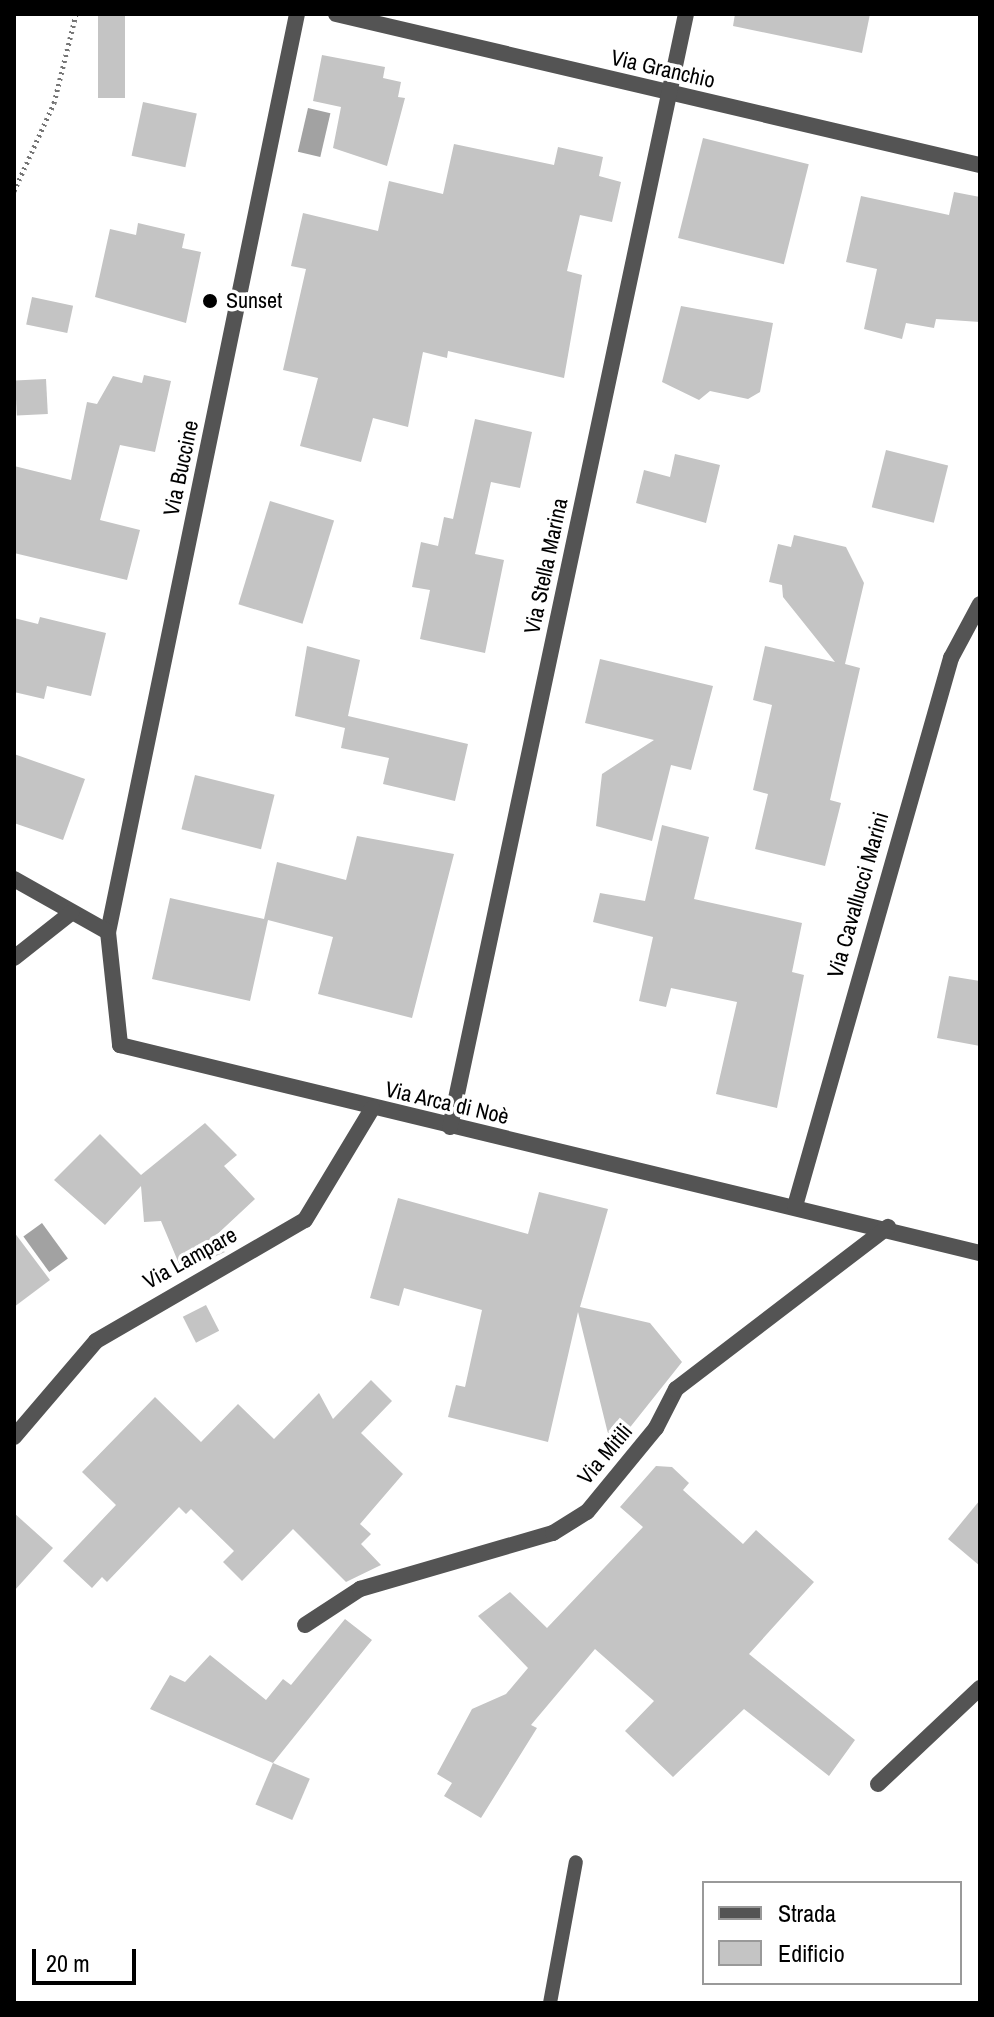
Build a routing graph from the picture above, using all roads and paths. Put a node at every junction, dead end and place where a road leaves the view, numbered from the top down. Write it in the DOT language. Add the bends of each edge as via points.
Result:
graph roads {
  1 [pos="76,14"];
  2 [pos="297,14"];
  3 [pos="336,14"];
  4 [pos="686,14"];
  5 [pos="669,93"];
  6 [pos="980,165"];
  7 [pos="14,191"];
  8 [pos="980,604"];
  9 [pos="14,879"];
  10 [pos="71,913"];
  11 [pos="108,932"];
  12 [pos="14,958"];
  13 [pos="372,1109"];
  14 [pos="450,1127"];
  15 [pos="795,1206"];
  16 [pos="888,1227"];
  17 [pos="980,1253"];
  18 [pos="14,1437"];
  19 [pos="305,1625"];
  20 [pos="980,1688"];
  21 [pos="878,1784"];
  22 [pos="576,1862"];
  23 [pos="550,2003"];
  1 -- 7 [label="path" via="54,103"];
  2 -- 11 [label="street, Via Buccine"];
  3 -- 5 [label="street, Via Granchio"];
  4 -- 5 [label="street, Via Stella Marina"];
  5 -- 6 [label="street, Via Granchio"];
  5 -- 14 [label="street, Via Stella Marina"];
  8 -- 15 [label="street, Via Cavallucci Marini" via="951,658"];
  9 -- 10 [label="street"];
  10 -- 11 [label="street"];
  10 -- 12 [label="street"];
  11 -- 13 [label="street, Via Arca di Noè" via="120,1045"];
  13 -- 14 [label="street, Via Arca di Noè"];
  13 -- 18 [label="street, Via Lampare" via="305,1220 96,1341"];
  14 -- 15 [label="street, Via Arca di Noè"];
  15 -- 16 [label="street, Via Arca di Noè"];
  16 -- 17 [label="street, Via Arca di Noè"];
  16 -- 19 [label="street, Via Mitili" via="676,1389 656,1428 587,1512 553,1533 360,1589"];
  20 -- 21 [label="street"];
  22 -- 23 [label="lane"];
}
